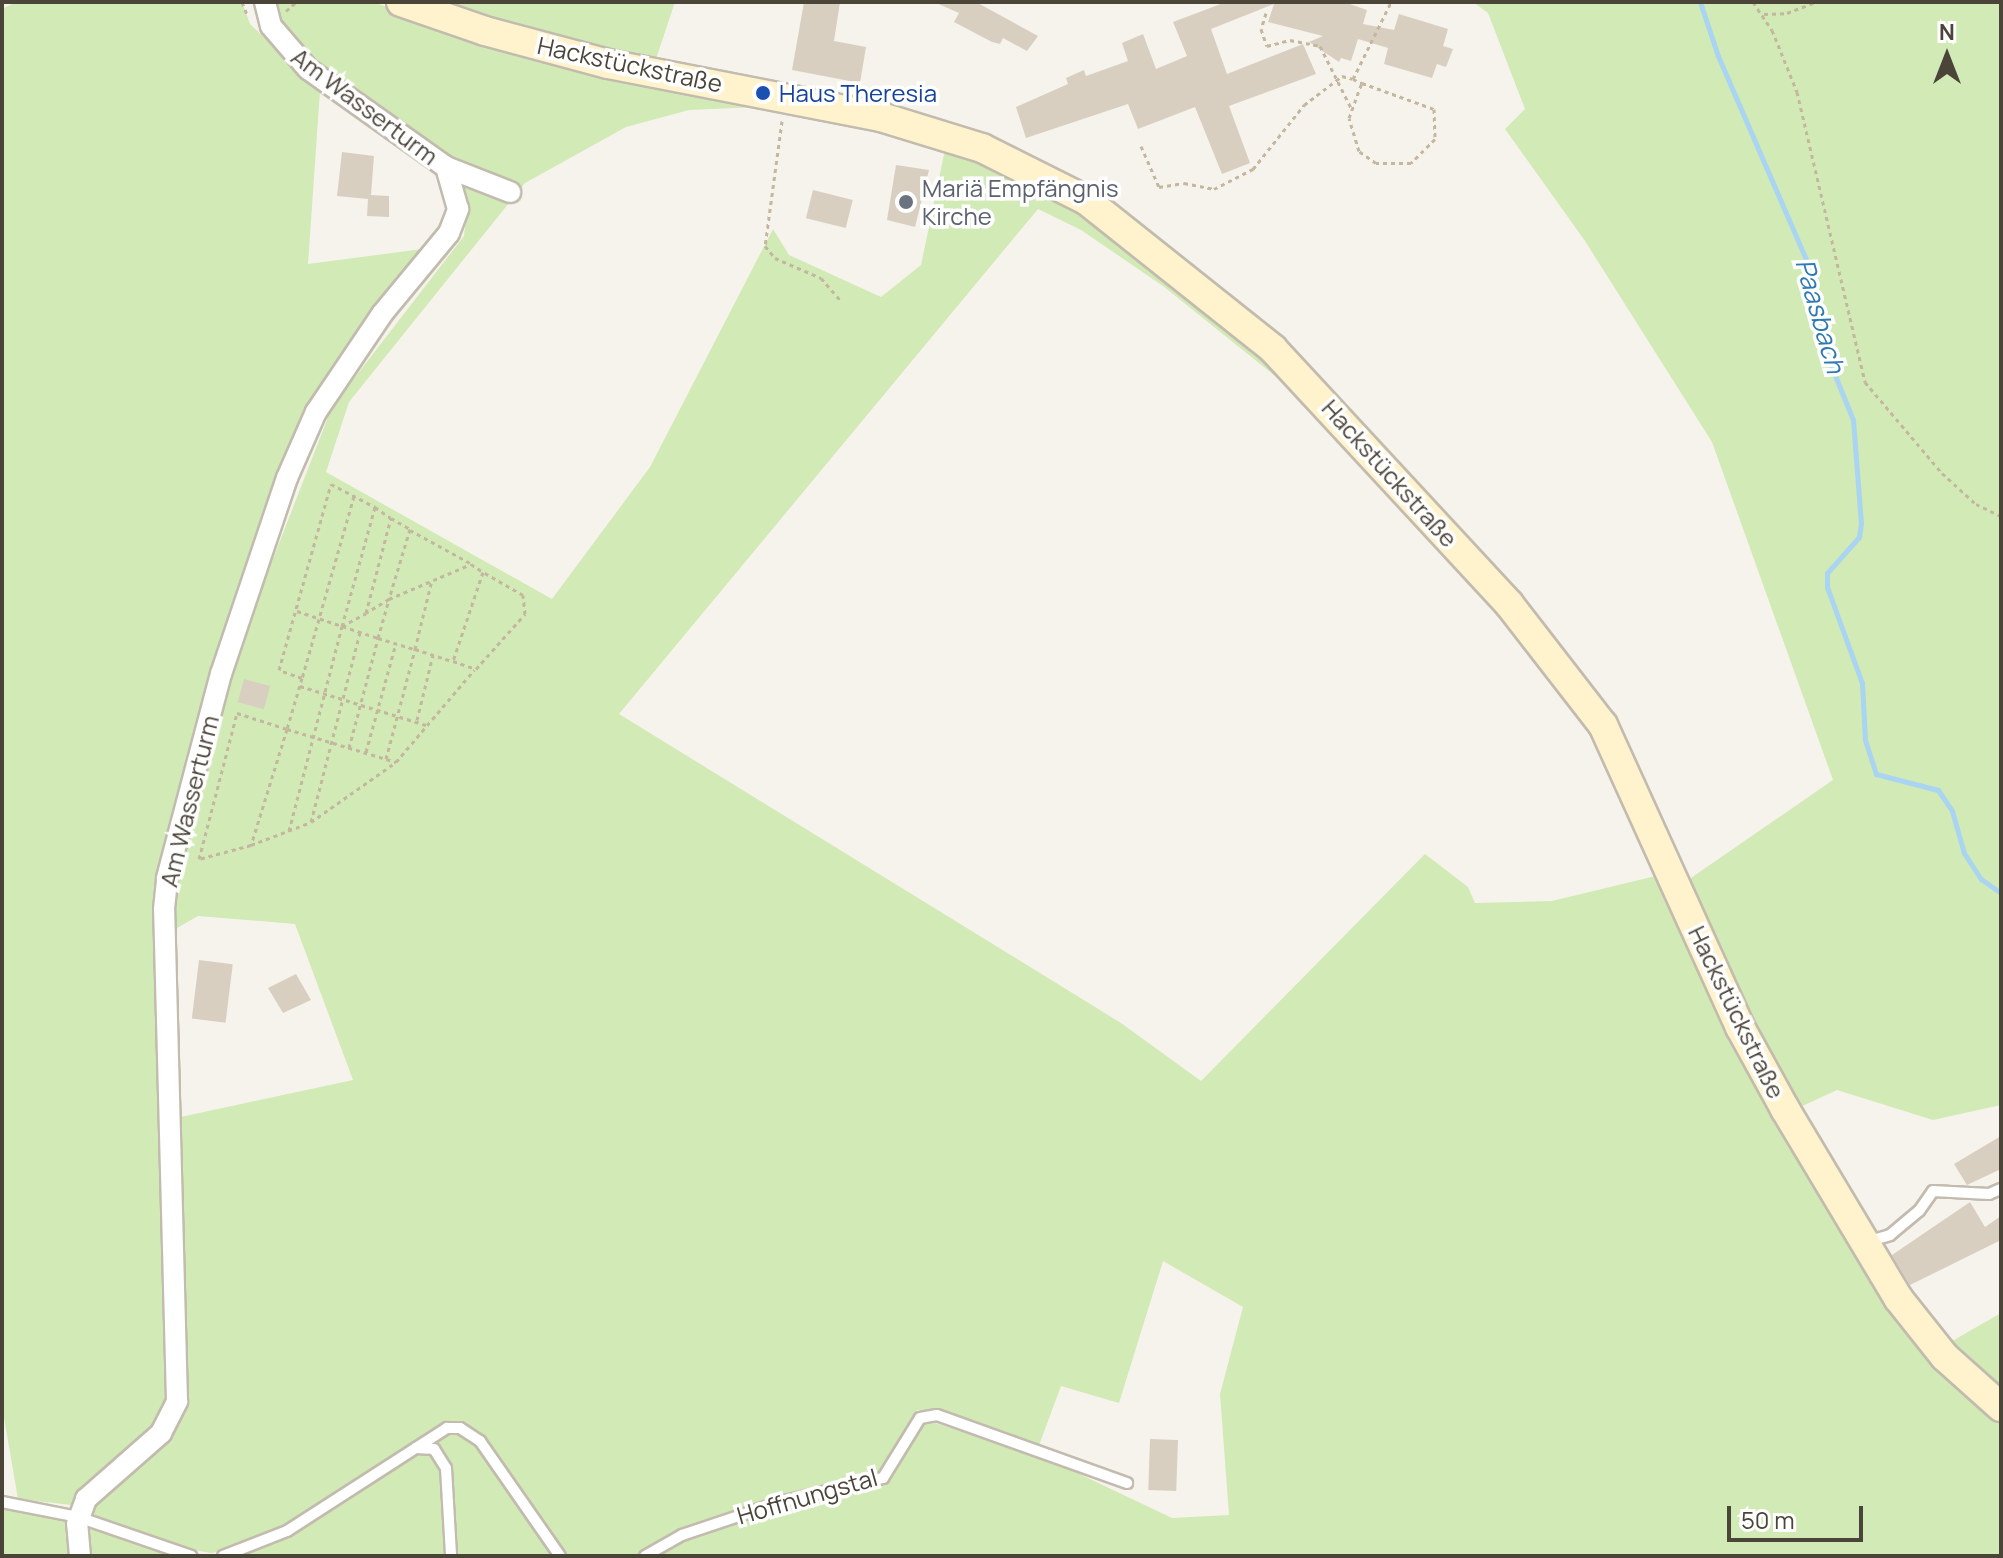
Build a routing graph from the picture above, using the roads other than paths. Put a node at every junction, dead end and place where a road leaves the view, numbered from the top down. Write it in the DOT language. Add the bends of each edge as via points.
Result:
graph roads {
  1 [pos="265,2"];
  2 [pos="401,2"];
  3 [pos="446,167"];
  4 [pos="510,192"];
  5 [pos="2001,1189"];
  6 [pos="1864,1242"];
  7 [pos="2001,1407"];
  8 [pos="416,1448"];
  9 [pos="1127,1483"];
  10 [pos="2,1502"];
  11 [pos="78,1517"];
  12 [pos="80,1556"];
  13 [pos="191,1556"];
  14 [pos="223,1556"];
  15 [pos="451,1556"];
  16 [pos="560,1556"];
  17 [pos="645,1556"];
  1 -- 3 [label="street, Am Wasserturm" via="271,26 308,69"];
  2 -- 6 [label="street, Hackstückstraße" via="608,64 931,130 982,148 1086,200 1190,278 1322,398 1509,604 1603,725 1740,1027"];
  3 -- 4 [label="street, Am Wasserturm"];
  3 -- 11 [label="street, Am Wasserturm" via="458,200 456,219 382,314 316,412 287,478 221,674 167,878 164,909 177,1401 161,1433 99,1484"];
  5 -- 6 [label="lane" via="1989,1194 1933,1191 1890,1235"];
  6 -- 7 [label="street, Hackstückstraße" via="1918,1325"];
  8 -- 14 [label="lane" via="298,1524"];
  8 -- 15 [label="lane" via="434,1449 446,1468"];
  8 -- 16 [label="lane" via="447,1428 460,1428 480,1441"];
  9 -- 17 [label="lane, Hoffnungstal" via="937,1415 920,1418 883,1478 780,1502 682,1535"];
  10 -- 11 [label="lane"];
  11 -- 12 [label="street"];
  11 -- 13 [label="lane"];
}
